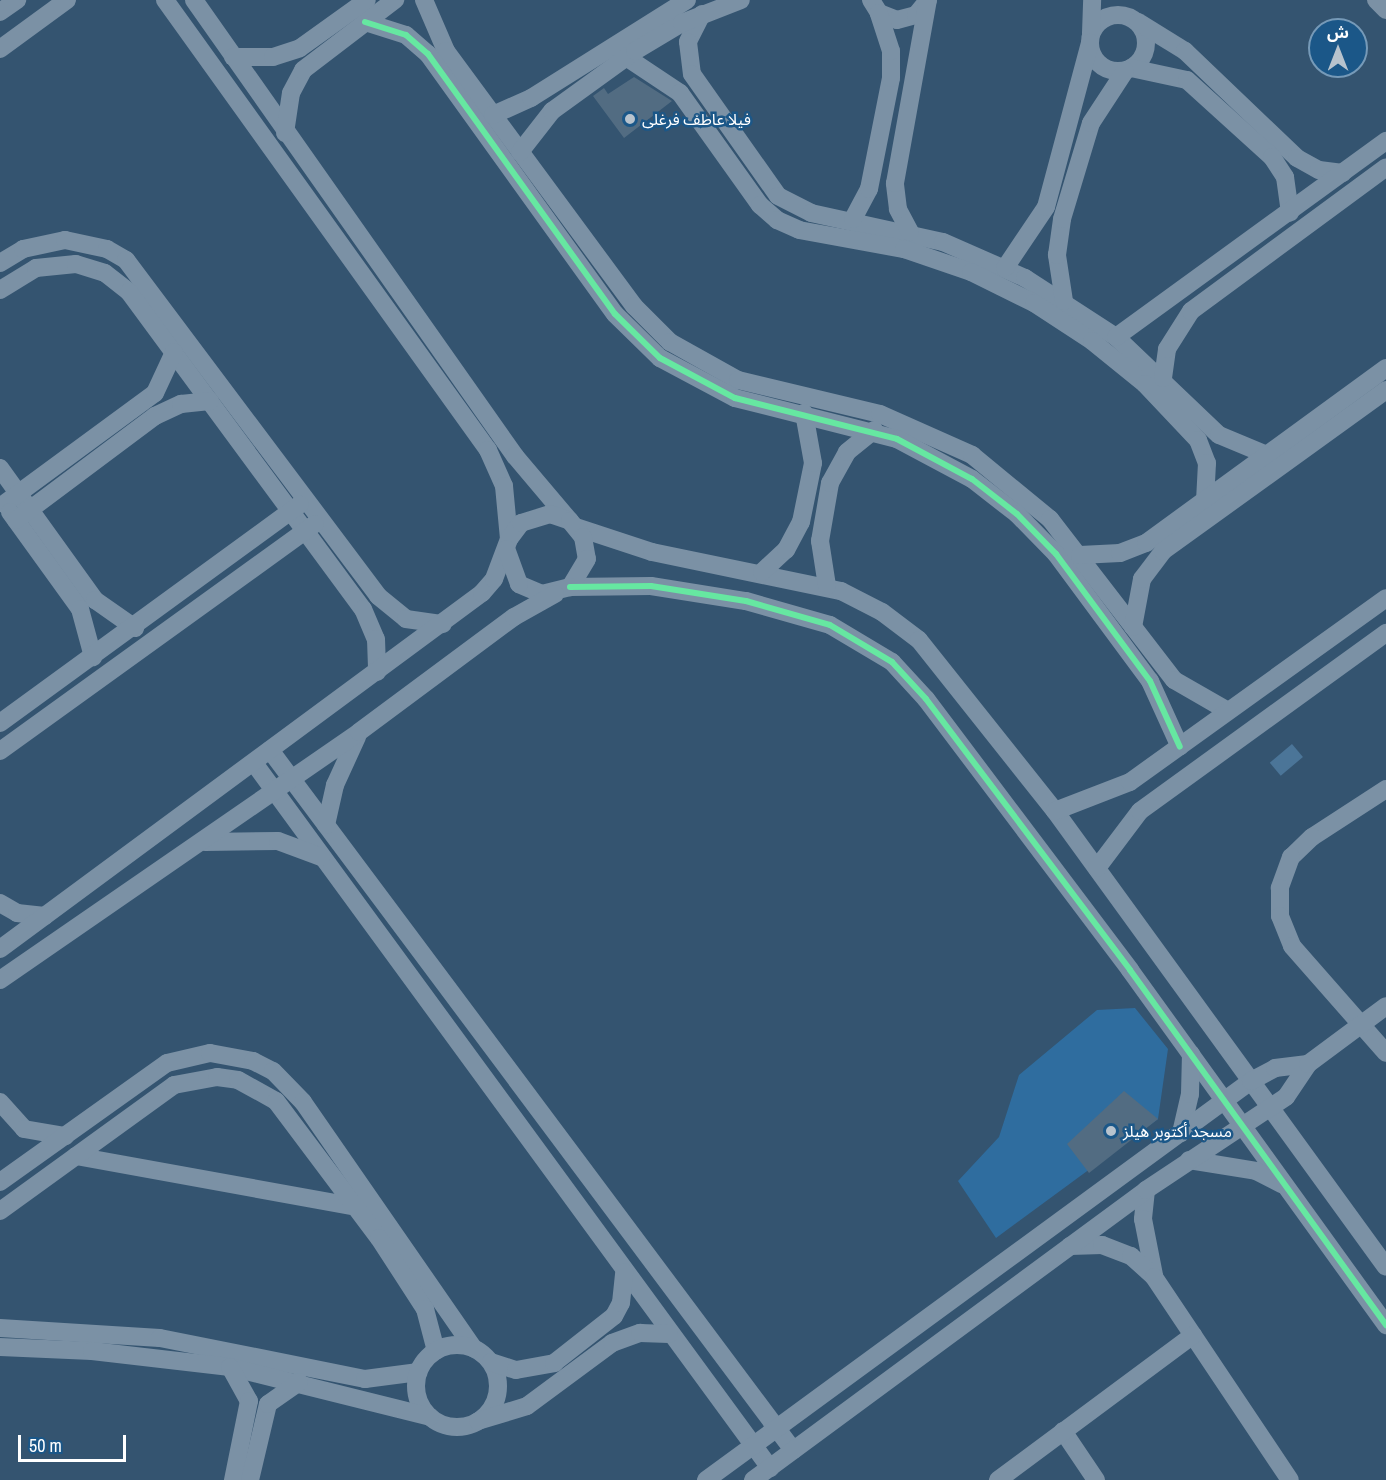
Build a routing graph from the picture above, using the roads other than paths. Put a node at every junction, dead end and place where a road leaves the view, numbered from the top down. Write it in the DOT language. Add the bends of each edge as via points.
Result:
graph roads {
  1 [pos="17,0"];
  2 [pos="68,0"];
  3 [pos="165,0"];
  4 [pos="194,0"];
  5 [pos="367,0"];
  6 [pos="395,0"];
  7 [pos="424,0"];
  8 [pos="687,0"];
  9 [pos="741,0"];
  10 [pos="928,0"];
  11 [pos="1092,0"];
  12 [pos="1127,0"];
  13 [pos="1376,0"];
  14 [pos="873,6"];
  15 [pos="1386,10"];
  16 [pos="0,12"];
  17 [pos="702,14"];
  18 [pos="365,22"];
  19 [pos="1137,22"];
  20 [pos="1090,38"];
  21 [pos="0,49"];
  22 [pos="232,57"];
  23 [pos="626,57"];
  24 [pos="1128,69"];
  25 [pos="493,115"];
  26 [pos="285,133"];
  27 [pos="1386,141"];
  28 [pos="520,152"];
  29 [pos="1386,167"];
  30 [pos="1343,173"];
  31 [pos="1290,213"];
  32 [pos="853,219"];
  33 [pos="910,232"];
  34 [pos="116,253"];
  35 [pos="0,263"];
  36 [pos="1005,268"];
  37 [pos="105,273"];
  38 [pos="0,290"];
  39 [pos="1064,301"];
  40 [pos="1116,337"];
  41 [pos="174,352"];
  42 [pos="1386,368"];
  43 [pos="1163,378"];
  44 [pos="1386,390"];
  45 [pos="210,401"];
  46 [pos="804,414"];
  47 [pos="874,430"];
  48 [pos="1267,456"];
  49 [pos="0,468"];
  50 [pos="8,499"];
  51 [pos="307,500"];
  52 [pos="1205,501"];
  53 [pos="291,511"];
  54 [pos="23,515"];
  55 [pos="321,520"];
  56 [pos="573,524"];
  57 [pos="306,531"];
  58 [pos="507,544"];
  59 [pos="1080,555"];
  60 [pos="762,572"];
  61 [pos="827,586"];
  62 [pos="562,590"];
  63 [pos="1386,598"];
  64 [pos="443,624"];
  65 [pos="135,627"];
  66 [pos="1133,627"];
  67 [pos="1386,633"];
  68 [pos="93,657"];
  69 [pos="377,672"];
  70 [pos="1228,711"];
  71 [pos="0,723"];
  72 [pos="359,732"];
  73 [pos="1180,747"];
  74 [pos="1,748"];
  75 [pos="270,750"];
  76 [pos="254,763"];
  77 [pos="291,780"];
  78 [pos="1386,789"];
  79 [pos="274,791"];
  80 [pos="1055,811"];
  81 [pos="326,825"];
  82 [pos="200,843"];
  83 [pos="325,859"];
  84 [pos="1097,868"];
  85 [pos="0,903"];
  86 [pos="45,916"];
  87 [pos="0,949"];
  88 [pos="0,980"];
  89 [pos="1386,1006"];
  90 [pos="1357,1025"];
  91 [pos="1386,1053"];
  92 [pos="1191,1054"];
  93 [pos="1308,1064"];
  94 [pos="1251,1081"];
  95 [pos="1225,1100"];
  96 [pos="0,1102"];
  97 [pos="1271,1107"];
  98 [pos="1243,1126"];
  99 [pos="1181,1133"];
  100 [pos="65,1136"];
  101 [pos="76,1156"];
  102 [pos="1189,1160"];
  103 [pos="0,1182"];
  104 [pos="1285,1186"];
  105 [pos="1146,1190"];
  106 [pos="356,1207"];
  107 [pos="0,1211"];
  108 [pos="1070,1246"];
  109 [pos="1386,1267"];
  110 [pos="624,1272"];
  111 [pos="1154,1277"];
  112 [pos="1386,1325"];
  113 [pos="0,1328"];
  114 [pos="669,1334"];
  115 [pos="1192,1335"];
  116 [pos="0,1347"];
  117 [pos="474,1348"];
  118 [pos="436,1351"];
  119 [pos="491,1362"];
  120 [pos="230,1367"];
  121 [pos="419,1372"];
  122 [pos="299,1382"];
  123 [pos="430,1417"];
  124 [pos="478,1421"];
  125 [pos="776,1428"];
  126 [pos="1063,1431"];
  127 [pos="753,1445"];
  128 [pos="793,1450"];
  129 [pos="770,1468"];
  130 [pos="233,1480"];
  131 [pos="250,1480"];
  132 [pos="706,1480"];
  133 [pos="753,1480"];
  134 [pos="998,1480"];
  135 [pos="1096,1480"];
  136 [pos="1290,1480"];
  1 -- 16 [label="street"];
  2 -- 21 [label="street"];
  3 -- 58 [label="street" via="488,450 504,486"];
  4 -- 22 [label="street"];
  5 -- 22 [label="street" via="287,53"];
  6 -- 18 [label="street"];
  7 -- 25 [label="street" via="438,38"];
  8 -- 25 [label="street" via="531,98"];
  9 -- 17 [label="street"];
  10 -- 14 [label="street" via="907,19"];
  10 -- 33 [label="street" via="895,183 898,209"];
  11 -- 20 [label="street"];
  12 -- 19 [label="street"];
  13 -- 15 [label="street"];
  14 -- 32 [label="street" via="891,51 891,78 868,189"];
  17 -- 23 [label="street"];
  17 -- 32 [label="street" via="688,42 692,74 770,187 799,208"];
  18 -- 26 [label="street" via="303,70 291,93"];
  18 -- 46 [label="street" via="406,35 428,54 615,314 644,345 715,390"];
  19 -- 20 [label="street" via="1108,16"];
  19 -- 24 [label="street" via="1147,45"];
  19 -- 30 [label="street" via="1185,51 1297,158 1319,170"];
  20 -- 24 [label="street" via="1098,63"];
  20 -- 36 [label="street" via="1046,207"];
  22 -- 26 [label="street"];
  23 -- 28 [label="street" via="552,111"];
  23 -- 52 [label="street" via="680,93 760,205 777,220 799,230 904,249 970,272 1034,303 1092,341 1144,384 1198,440 1207,463"];
  24 -- 31 [label="street" via="1187,80 1272,156 1285,177"];
  24 -- 39 [label="street" via="1090,123 1062,219 1057,255"];
  25 -- 28 [label="street"];
  26 -- 56 [label="street" via="515,456"];
  27 -- 30 [label="street"];
  28 -- 59 [label="street" via="634,306 670,342 738,380 880,414 943,439 1026,495"];
  29 -- 43 [label="street" via="1191,311 1170,342"];
  30 -- 31 [label="street"];
  31 -- 40 [label="street"];
  32 -- 33 [label="street"];
  33 -- 36 [label="street"];
  34 -- 35 [label="street" via="65,240 23,249"];
  34 -- 37 [label="street"];
  34 -- 51 [label="street" via="142,275"];
  36 -- 39 [label="street"];
  37 -- 38 [label="street" via="56,263 36,268"];
  37 -- 41 [label="street" via="129,292"];
  39 -- 40 [label="street"];
  40 -- 43 [label="street"];
  41 -- 45 [label="street"];
  41 -- 50 [label="street" via="155,393"];
  42 -- 48 [label="street"];
  43 -- 48 [label="street" via="1219,435"];
  44 -- 66 [label="street" via="1163,551 1142,579"];
  45 -- 53 [label="street"];
  45 -- 54 [label="street" via="182,404 155,416"];
  46 -- 47 [label="street"];
  46 -- 60 [label="street" via="813,463 801,522 786,550"];
  47 -- 61 [label="street" via="847,452 830,483 820,541"];
  47 -- 73 [label="street" via="964,474 1037,533 1158,693"];
  48 -- 52 [label="street"];
  49 -- 50 [label="street"];
  50 -- 54 [label="street"];
  51 -- 53 [label="street"];
  51 -- 55 [label="street"];
  52 -- 59 [label="street" via="1134,549"];
  53 -- 57 [label="street"];
  53 -- 65 [label="street"];
  54 -- 65 [label="street" via="95,600"];
  54 -- 68 [label="street" via="80,609"];
  55 -- 57 [label="street"];
  55 -- 64 [label="street" via="390,610 424,624"];
  56 -- 58 [label="street" via="550,514 530,517"];
  56 -- 60 [label="street" via="652,552"];
  56 -- 62 [label="street" via="587,559"];
  57 -- 69 [label="street" via="372,623"];
  57 -- 74 [label="street"];
  58 -- 62 [label="street" via="519,584"];
  58 -- 64 [label="street" via="482,593"];
  59 -- 66 [label="street"];
  60 -- 61 [label="street"];
  61 -- 80 [label="street" via="882,612 919,640"];
  62 -- 72 [label="street" via="514,617"];
  62 -- 92 [label="street" via="651,585 755,603 830,625 892,662 926,699"];
  63 -- 70 [label="street"];
  64 -- 69 [label="street"];
  65 -- 68 [label="street"];
  66 -- 70 [label="street" via="1174,680"];
  67 -- 84 [label="street" via="1140,811"];
  68 -- 71 [label="street"];
  69 -- 75 [label="street"];
  70 -- 73 [label="street"];
  72 -- 77 [label="street"];
  72 -- 81 [label="street" via="341,767"];
  73 -- 80 [label="street" via="1113,792"];
  75 -- 76 [label="street"];
  75 -- 77 [label="street"];
  76 -- 79 [label="street"];
  76 -- 86 [label="street"];
  77 -- 79 [label="street"];
  77 -- 81 [label="street"];
  78 -- 90 [label="street" via="1312,837 1290,857 1280,888 1280,916 1292,946"];
  79 -- 82 [label="street"];
  79 -- 83 [label="street"];
  80 -- 84 [label="street"];
  81 -- 125 [label="street"];
  82 -- 83 [label="street" via="278,841"];
  82 -- 88 [label="street"];
  83 -- 110 [label="street"];
  84 -- 94 [label="street"];
  85 -- 86 [label="street" via="17,913"];
  86 -- 87 [label="street"];
  89 -- 90 [label="street"];
  90 -- 91 [label="street"];
  90 -- 93 [label="street"];
  92 -- 95 [label="street"];
  92 -- 99 [label="street" via="1190,1094"];
  93 -- 94 [label="street" via="1275,1068"];
  93 -- 97 [label="street" via="1291,1092"];
  94 -- 95 [label="street"];
  94 -- 97 [label="street"];
  95 -- 98 [label="street"];
  95 -- 99 [label="street"];
  96 -- 100 [label="street" via="24,1129"];
  97 -- 98 [label="street"];
  97 -- 109 [label="street"];
  98 -- 102 [label="street"];
  98 -- 104 [label="street"];
  99 -- 125 [label="street"];
  100 -- 103 [label="street"];
  100 -- 117 [label="street" via="167,1063 210,1053 253,1061 281,1078 303,1102"];
  101 -- 106 [label="street"];
  101 -- 106 [label="street" via="174,1085 195,1079 238,1080 276,1101"];
  101 -- 107 [label="street"];
  102 -- 104 [label="street" via="1256,1171"];
  102 -- 105 [label="street"];
  104 -- 112 [label="street"];
  105 -- 108 [label="street"];
  105 -- 111 [label="street" via="1146,1249"];
  106 -- 118 [label="street" via="425,1309"];
  108 -- 111 [label="street" via="1102,1245 1121,1252"];
  108 -- 128 [label="street"];
  110 -- 114 [label="street"];
  110 -- 119 [label="street" via="621,1303 614,1316 554,1363 516,1370"];
  111 -- 115 [label="street"];
  113 -- 121 [label="street" via="160,1338 365,1379"];
  114 -- 124 [label="street" via="640,1333 612,1343 527,1406"];
  114 -- 127 [label="street"];
  115 -- 126 [label="street"];
  115 -- 136 [label="street"];
  116 -- 120 [label="street" via="92,1351"];
  117 -- 118 [label="street" via="455,1345"];
  117 -- 119 [label="street"];
  118 -- 121 [label="street"];
  119 -- 124 [label="street" via="498,1394"];
  120 -- 122 [label="street"];
  120 -- 130 [label="street" via="245,1388 249,1407"];
  121 -- 123 [label="street" via="416,1391"];
  122 -- 123 [label="street"];
  122 -- 131 [label="street" via="268,1404"];
  123 -- 124 [label="street" via="448,1426"];
  125 -- 127 [label="street"];
  125 -- 128 [label="street"];
  126 -- 134 [label="street"];
  126 -- 135 [label="street"];
  127 -- 129 [label="street"];
  127 -- 132 [label="street"];
  128 -- 129 [label="street"];
  129 -- 133 [label="street"];
}
